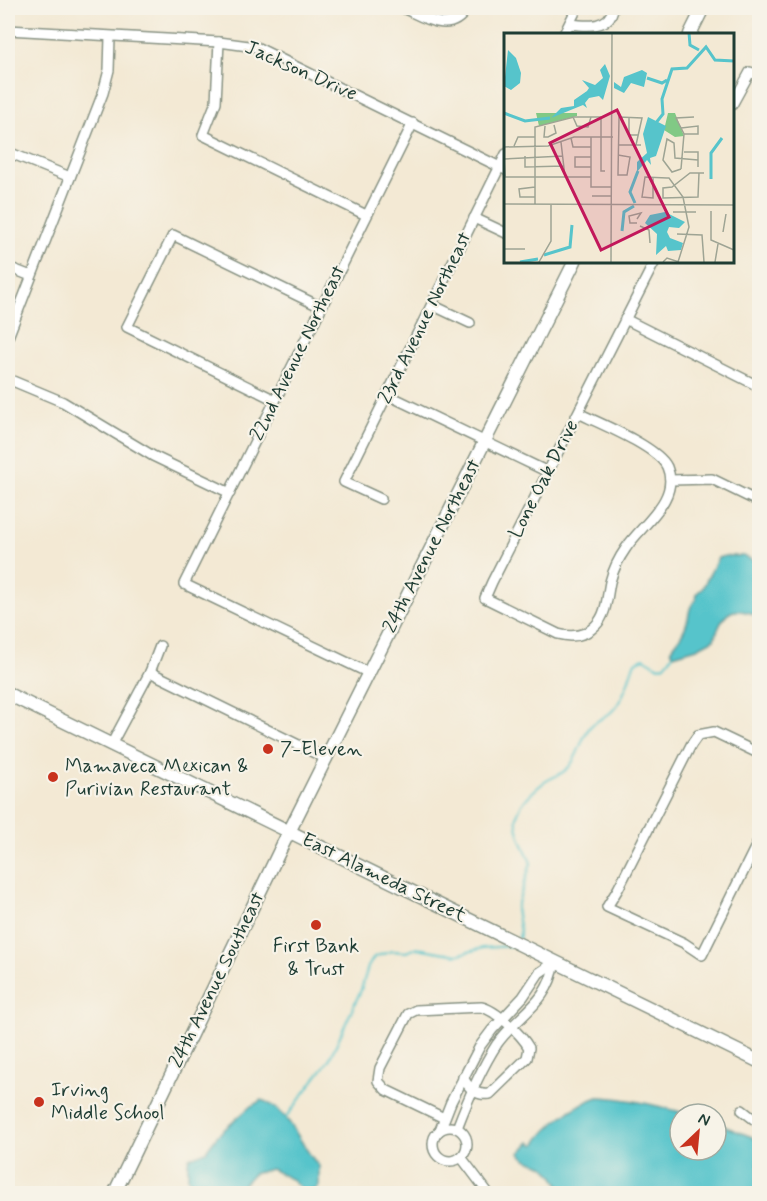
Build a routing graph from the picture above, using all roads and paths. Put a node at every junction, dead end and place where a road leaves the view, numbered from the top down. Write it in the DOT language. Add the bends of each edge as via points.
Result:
graph roads {
  1 [pos="404,8"];
  2 [pos="467,8"];
  3 [pos="577,8"];
  4 [pos="614,8"];
  5 [pos="703,8"];
  6 [pos="570,24"];
  7 [pos="8,30"];
  8 [pos="565,33"];
  9 [pos="690,33"];
  10 [pos="110,37"];
  11 [pos="219,42"];
  12 [pos="755,74"];
  13 [pos="734,102"];
  14 [pos="413,123"];
  15 [pos="8,152"];
  16 [pos="503,168"];
  17 [pos="70,177"];
  18 [pos="366,215"];
  19 [pos="474,218"];
  20 [pos="504,232"];
  21 [pos="574,262"];
  22 [pos="654,262"];
  23 [pos="8,267"];
  24 [pos="32,276"];
  25 [pos="432,305"];
  26 [pos="321,308"];
  27 [pos="626,319"];
  28 [pos="470,323"];
  29 [pos="8,337"];
  30 [pos="8,379"];
  31 [pos="759,387"];
  32 [pos="388,395"];
  33 [pos="276,400"];
  34 [pos="578,413"];
  35 [pos="485,441"];
  36 [pos="548,472"];
  37 [pos="670,480"];
  38 [pos="230,493"];
  39 [pos="753,499"];
  40 [pos="381,500"];
  41 [pos="160,646"];
  42 [pos="150,672"];
  43 [pos="369,673"];
  44 [pos="8,694"];
  45 [pos="111,745"];
  46 [pos="759,754"];
  47 [pos="327,759"];
  48 [pos="290,831"];
  49 [pos="759,838"];
  50 [pos="555,962"];
  51 [pos="502,1019"];
  52 [pos="511,1028"];
  53 [pos="759,1062"];
  54 [pos="463,1077"];
  55 [pos="472,1090"];
  56 [pos="742,1110"];
  57 [pos="444,1118"];
  58 [pos="759,1124"];
  59 [pos="458,1128"];
  60 [pos="440,1130"];
  61 [pos="461,1157"];
  62 [pos="488,1193"];
  63 [pos="114,1194"];
  1 -- 2 [label="street" via="435,22 453,22"];
  3 -- 6 [label="street"];
  4 -- 6 [label="street" via="604,22 589,26"];
  5 -- 9 [label="street"];
  6 -- 8 [label="street"];
  7 -- 10 [label="street, Jackson Drive"];
  10 -- 11 [label="street, Jackson Drive"];
  10 -- 17 [label="street" via="107,81"];
  11 -- 14 [label="street, Jackson Drive" via="264,51"];
  11 -- 18 [label="street" via="216,102 203,135"];
  12 -- 13 [label="street"];
  14 -- 16 [label="street, Jackson Drive"];
  14 -- 18 [label="street, 22nd Avenue Northeast"];
  15 -- 17 [label="street"];
  16 -- 19 [label="street, 23rd Avenue Northeast"];
  17 -- 24 [label="street"];
  18 -- 26 [label="street, 22nd Avenue Northeast"];
  19 -- 20 [label="street"];
  19 -- 25 [label="street, 23rd Avenue Northeast"];
  21 -- 35 [label="street, 24th Avenue Northeast"];
  22 -- 27 [label="street, Lone Oak Drive"];
  23 -- 24 [label="street"];
  24 -- 29 [label="street"];
  25 -- 28 [label="street"];
  25 -- 32 [label="street, 23rd Avenue Northeast"];
  26 -- 33 [label="street, 22nd Avenue Northeast"];
  26 -- 33 [label="street" via="173,235 128,327"];
  27 -- 31 [label="street"];
  27 -- 34 [label="street, Lone Oak Drive"];
  30 -- 38 [label="street" via="63,402 146,452"];
  32 -- 35 [label="street"];
  32 -- 40 [label="street, 23rd Avenue Northeast" via="344,482"];
  33 -- 38 [label="street, 22nd Avenue Northeast"];
  34 -- 36 [label="street, Lone Oak Drive"];
  34 -- 37 [label="street" via="652,450 667,466"];
  35 -- 36 [label="street"];
  35 -- 43 [label="street, 24th Avenue Northeast"];
  36 -- 37 [label="street, Lone Oak Drive" via="485,598 558,634 570,636 588,632 602,617 616,565 663,503"];
  37 -- 39 [label="street" via="712,479"];
  38 -- 43 [label="street, 22nd Avenue Northeast" via="184,584"];
  41 -- 42 [label="street"];
  42 -- 45 [label="street"];
  42 -- 47 [label="street"];
  43 -- 47 [label="street, 24th Avenue Northeast"];
  44 -- 45 [label="street, East Alameda Street"];
  45 -- 48 [label="street, East Alameda Street"];
  46 -- 49 [label="street" via="714,732 702,733 692,745 607,907 702,955"];
  47 -- 48 [label="street, 24th Avenue Northeast"];
  48 -- 50 [label="street, East Alameda Street"];
  48 -- 63 [label="street, 24th Avenue Southeast"];
  50 -- 51 [label="street" via="539,973"];
  50 -- 52 [label="street" via="552,979 542,995"];
  50 -- 53 [label="street, East Alameda Street"];
  51 -- 52 [label="street"];
  51 -- 54 [label="street" via="480,1046"];
  51 -- 57 [label="street" via="482,1006 416,1010 405,1017 380,1068 378,1081 386,1090"];
  52 -- 55 [label="street" via="491,1054"];
  52 -- 55 [label="street" via="529,1048 526,1058 490,1094"];
  54 -- 55 [label="street"];
  54 -- 57 [label="street"];
  55 -- 59 [label="street"];
  56 -- 58 [label="street"];
  57 -- 60 [label="street"];
  59 -- 60 [label="street"];
  59 -- 61 [label="street" via="468,1143"];
  60 -- 61 [label="street" via="434,1140 435,1152 446,1161"];
  61 -- 62 [label="street"];
}
